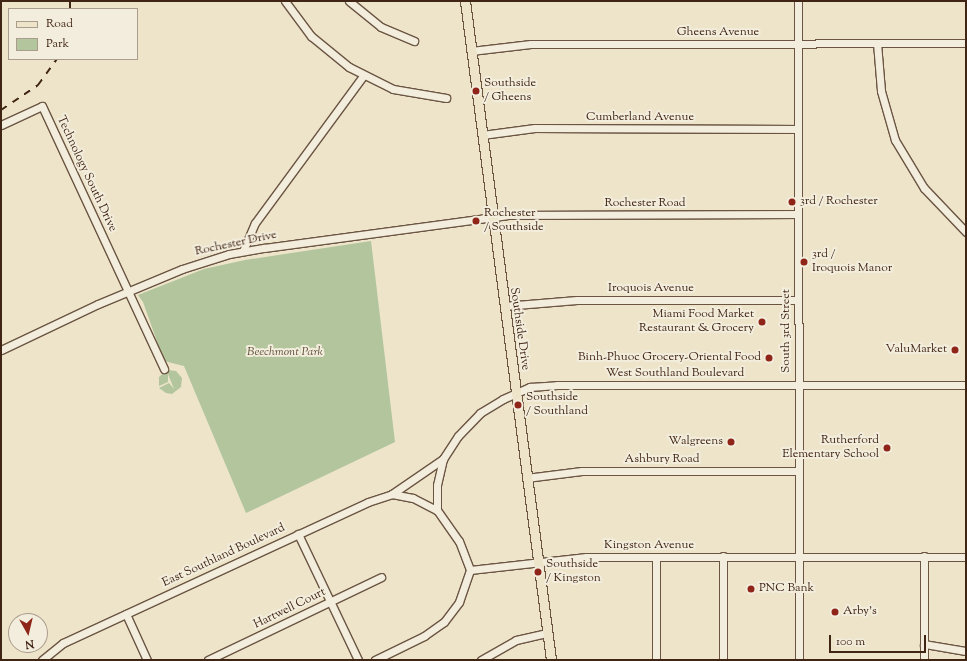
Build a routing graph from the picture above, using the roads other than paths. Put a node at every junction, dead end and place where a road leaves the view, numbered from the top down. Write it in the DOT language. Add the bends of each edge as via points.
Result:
graph roads {
  1 [pos="286,1"];
  2 [pos="349,1"];
  3 [pos="465,1"];
  4 [pos="798,1"];
  5 [pos="414,41"];
  6 [pos="877,43"];
  7 [pos="966,43"];
  8 [pos="798,44"];
  9 [pos="471,50"];
  10 [pos="363,76"];
  11 [pos="446,98"];
  12 [pos="1,125"];
  13 [pos="798,129"];
  14 [pos="482,135"];
  15 [pos="798,214"];
  16 [pos="493,218"];
  17 [pos="966,232"];
  18 [pos="243,251"];
  19 [pos="129,292"];
  20 [pos="798,300"];
  21 [pos="504,306"];
  22 [pos="1,350"];
  23 [pos="164,369"];
  24 [pos="798,385"];
  25 [pos="966,385"];
  26 [pos="517,392"];
  27 [pos="442,459"];
  28 [pos="798,471"];
  29 [pos="417,475"];
  30 [pos="526,478"];
  31 [pos="392,494"];
  32 [pos="437,510"];
  33 [pos="298,534"];
  34 [pos="656,556"];
  35 [pos="723,556"];
  36 [pos="924,556"];
  37 [pos="798,557"];
  38 [pos="966,557"];
  39 [pos="537,563"];
  40 [pos="470,570"];
  41 [pos="381,577"];
  42 [pos="330,602"];
  43 [pos="126,614"];
  44 [pos="547,633"];
  45 [pos="924,644"];
  46 [pos="966,651"];
  47 [pos="42,660"];
  48 [pos="147,660"];
  49 [pos="208,660"];
  50 [pos="358,660"];
  51 [pos="375,660"];
  52 [pos="481,660"];
  53 [pos="551,660"];
  54 [pos="656,660"];
  55 [pos="723,660"];
  56 [pos="799,660"];
  57 [pos="924,660"];
  1 -- 10 [label="street" via="311,36"];
  2 -- 5 [label="street" via="378,25"];
  3 -- 9 [label="main road, Southside Drive"];
  4 -- 8 [label="street, South 3rd Street"];
  6 -- 7 [label="street, Gheens Avenue"];
  6 -- 8 [label="street, Gheens Avenue"];
  6 -- 17 [label="street" via="881,91 895,140 924,188"];
  8 -- 9 [label="street, Gheens Avenue" via="530,44"];
  8 -- 13 [label="street, South 3rd Street"];
  9 -- 14 [label="main road, Southside Drive"];
  10 -- 11 [label="street" via="407,92"];
  10 -- 18 [label="street" via="255,223"];
  12 -- 19 [label="street, Technology South Drive" via="42,106"];
  13 -- 14 [label="street, Cumberland Avenue" via="535,128"];
  13 -- 15 [label="street, South 3rd Street"];
  14 -- 16 [label="main road, Southside Drive"];
  15 -- 16 [label="street, Rochester Road" via="515,215"];
  15 -- 20 [label="street, South 3rd Street"];
  16 -- 18 [label="street, Rochester Drive"];
  16 -- 21 [label="main road, Southside Drive"];
  18 -- 19 [label="street, Rochester Drive" via="182,268"];
  19 -- 22 [label="street, Rochester Drive"];
  19 -- 23 [label="street"];
  20 -- 21 [label="street, Iroquois Avenue" via="577,300"];
  20 -- 24 [label="street, South 3rd Street"];
  21 -- 26 [label="main road, Southside Drive"];
  24 -- 25 [label="street, West Southland Boulevard"];
  24 -- 26 [label="street, West Southland Boulevard" via="557,385 530,387"];
  24 -- 28 [label="street, South 3rd Street"];
  26 -- 27 [label="street, West Southland Boulevard" via="480,413 458,436"];
  26 -- 30 [label="main road, Southside Drive"];
  27 -- 29 [label="street, West Southland Boulevard"];
  27 -- 32 [label="street" via="437,485"];
  28 -- 30 [label="street, Ashbury Road" via="582,471"];
  28 -- 37 [label="street, South 3rd Street"];
  29 -- 31 [label="street, East Southland Boulevard"];
  30 -- 39 [label="main road, Southside Drive"];
  31 -- 32 [label="street" via="413,498"];
  31 -- 33 [label="street, East Southland Boulevard" via="368,502"];
  32 -- 40 [label="street" via="456,536"];
  33 -- 42 [label="street"];
  33 -- 43 [label="street, East Southland Boulevard"];
  34 -- 35 [label="street, Kingston Avenue"];
  34 -- 39 [label="street, Kingston Avenue" via="586,557"];
  34 -- 54 [label="street"];
  35 -- 37 [label="street, Kingston Avenue"];
  35 -- 55 [label="street"];
  36 -- 37 [label="street, Kingston Avenue"];
  36 -- 38 [label="street, Kingston Avenue"];
  36 -- 45 [label="street"];
  37 -- 56 [label="street, South 3rd Street"];
  39 -- 40 [label="street, Kingston Avenue"];
  39 -- 44 [label="main road, Southside Drive"];
  40 -- 51 [label="street" via="459,602 444,622 424,636"];
  41 -- 42 [label="street, Hartwell Court"];
  42 -- 49 [label="street, Hartwell Court"];
  42 -- 50 [label="street"];
  43 -- 47 [label="street, East Southland Boulevard" via="64,643"];
  43 -- 48 [label="street"];
  44 -- 52 [label="street" via="516,640"];
  44 -- 53 [label="main road, Southside Drive"];
  45 -- 46 [label="street"];
  45 -- 57 [label="street"];
}
